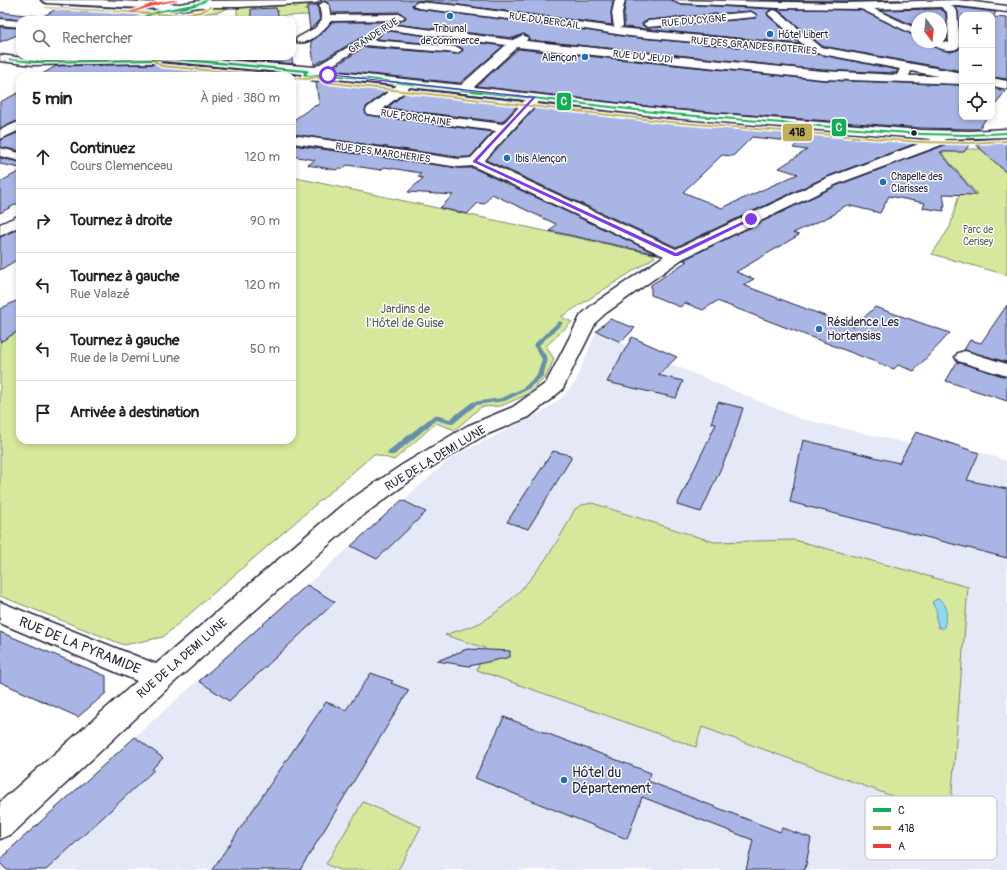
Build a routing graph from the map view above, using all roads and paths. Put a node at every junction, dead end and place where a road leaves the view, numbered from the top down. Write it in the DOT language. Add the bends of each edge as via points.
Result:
graph roads {
  1 [pos="46,0"];
  2 [pos="620,0"];
  3 [pos="678,0"];
  4 [pos="320,1"];
  5 [pos="203,2"];
  6 [pos="942,2"];
  7 [pos="422,3"];
  8 [pos="779,3"];
  9 [pos="868,4"];
  10 [pos="179,7"];
  11 [pos="1007,9"];
  12 [pos="773,13"];
  13 [pos="148,16"];
  14 [pos="328,18"];
  15 [pos="549,21"];
  16 [pos="0,22"];
  17 [pos="393,22"];
  18 [pos="16,24"];
  19 [pos="618,26"];
  20 [pos="601,28"];
  21 [pos="911,29"];
  22 [pos="301,40"];
  23 [pos="362,42"];
  24 [pos="515,43"];
  25 [pos="947,46"];
  26 [pos="959,49"];
  27 [pos="817,50"];
  28 [pos="470,51"];
  29 [pos="486,53"];
  30 [pos="502,55"];
  31 [pos="16,57"];
  32 [pos="3,60"];
  33 [pos="91,60"];
  34 [pos="146,60"];
  35 [pos="190,60"];
  36 [pos="907,67"];
  37 [pos="126,72"];
  38 [pos="322,72"];
  39 [pos="307,73"];
  40 [pos="959,76"];
  41 [pos="901,79"];
  42 [pos="959,80"];
  43 [pos="296,81"];
  44 [pos="407,83"];
  45 [pos="995,83"];
  46 [pos="1007,85"];
  47 [pos="464,89"];
  48 [pos="534,98"];
  49 [pos="16,127"];
  50 [pos="506,128"];
  51 [pos="1007,133"];
  52 [pos="937,134"];
  53 [pos="0,135"];
  54 [pos="296,140"];
  55 [pos="0,152"];
  56 [pos="16,156"];
  57 [pos="475,162"];
  58 [pos="16,222"];
  59 [pos="0,230"];
  60 [pos="676,255"];
  61 [pos="965,357"];
  62 [pos="1007,370"];
  63 [pos="0,612"];
  64 [pos="160,678"];
  65 [pos="0,823"];
  1 -- 10 [label="street"];
  2 -- 19 [label="street" via="616,13"];
  3 -- 8 [label="street"];
  4 -- 5 [label="street" via="239,4"];
  4 -- 14 [label="street" via="326,8"];
  5 -- 10 [label="street"];
  6 -- 9 [label="street"];
  6 -- 11 [label="street"];
  6 -- 26 [label="street" via="952,11"];
  7 -- 15 [label="street, RUE DU BERCAIL"];
  7 -- 17 [label="street, GRANDE RUE"];
  8 -- 9 [label="street"];
  8 -- 12 [label="street"];
  9 -- 21 [label="street"];
  10 -- 13 [label="street"];
  12 -- 19 [label="street, RUE DU CYGNE"];
  12 -- 27 [label="street"];
  14 -- 17 [label="street, RUE DU JEUDI"];
  14 -- 22 [label="street" via="319,30"];
  15 -- 20 [label="street, RUE DU BERCAIL"];
  15 -- 24 [label="street"];
  16 -- 18 [label="street"];
  17 -- 23 [label="street, GRANDE RUE"];
  17 -- 24 [label="street, RUE DU JEUDI" via="406,30"];
  19 -- 20 [label="street, RUE DU CYGNE"];
  20 -- 27 [label="street, RUE DES GRANDES POTERIES" via="629,33"];
  23 -- 28 [label="street"];
  23 -- 38 [label="street, GRANDE RUE"];
  24 -- 30 [label="street"];
  24 -- 41 [label="street, RUE DU JEUDI" via="822,75"];
  25 -- 26 [label="street"];
  27 -- 36 [label="street, RUE DES GRANDES POTERIES"];
  29 -- 30 [label="street"];
  30 -- 47 [label="street"];
  31 -- 32 [label="street"];
  32 -- 33 [label="street"];
  34 -- 37 [label="street"];
  35 -- 39 [label="street"];
  36 -- 40 [label="street, RUE DES GRANDES POTERIES"];
  36 -- 41 [label="street"];
  38 -- 39 [label="street" via="316,76"];
  38 -- 44 [label="street"];
  39 -- 43 [label="street"];
  41 -- 42 [label="street, RUE DU JEUDI"];
  44 -- 47 [label="street"];
  44 -- 50 [label="street, RUE PORCHAINE" via="372,111"];
  45 -- 46 [label="street"];
  47 -- 48 [label="street"];
  48 -- 50 [label="street"];
  48 -- 52 [label="street" via="671,114"];
  49 -- 53 [label="street"];
  50 -- 57 [label="street"];
  51 -- 52 [label="street"];
  52 -- 60 [label="street, RUE DE LA DEMI LUNE" via="939,141 832,181"];
  54 -- 57 [label="street, RUE DES MARCHERIES" via="459,163"];
  55 -- 56 [label="street"];
  57 -- 60 [label="street"];
  58 -- 59 [label="street"];
  60 -- 64 [label="street, RUE DE LA DEMI LUNE" via="599,309 588,320 555,386 521,412 475,431 410,470 350,512"];
  61 -- 62 [label="street"];
  63 -- 64 [label="street, RUE DE LA PYRAMIDE"];
  64 -- 65 [label="street, RUE DE LA DEMI LUNE"];
}
